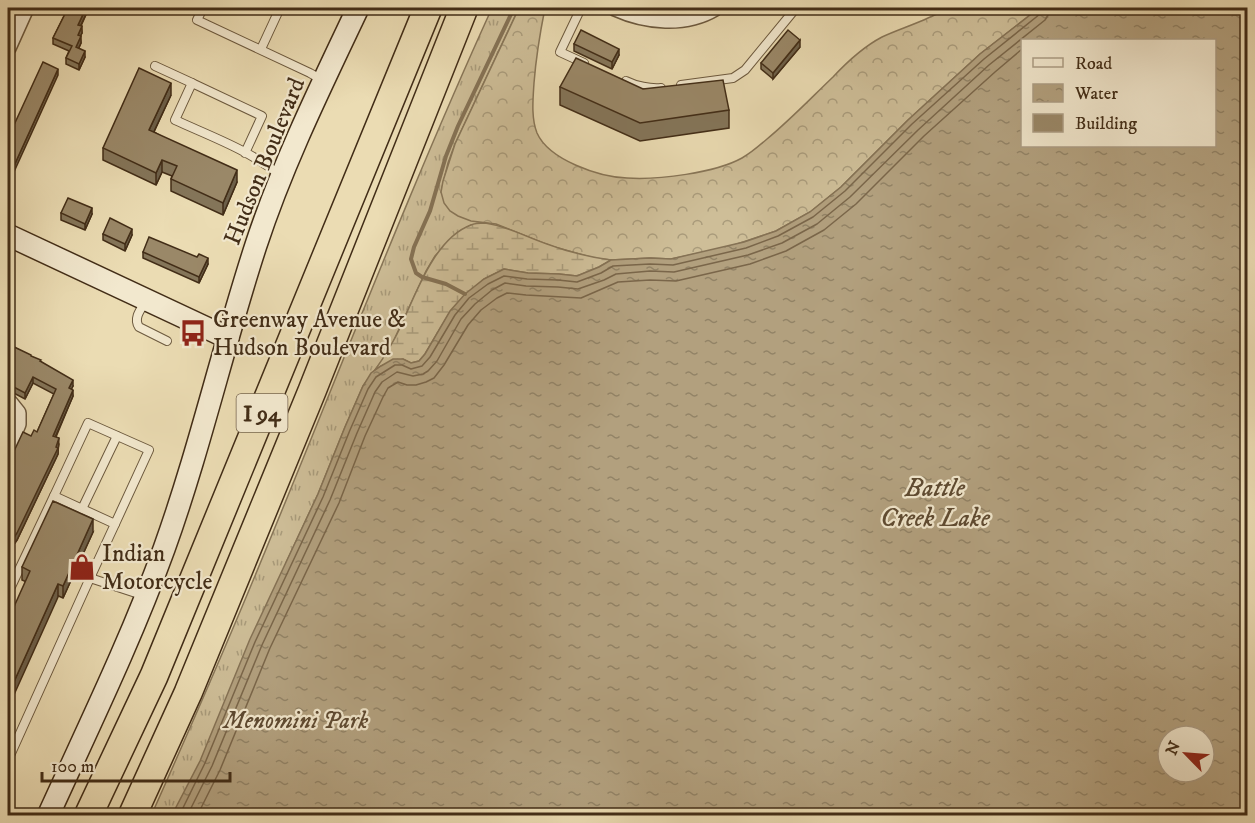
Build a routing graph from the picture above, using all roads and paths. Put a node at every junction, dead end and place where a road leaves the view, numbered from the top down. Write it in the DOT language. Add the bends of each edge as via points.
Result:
graph roads {
  1 [pos="203,8"];
  2 [pos="280,8"];
  3 [pos="358,8"];
  4 [pos="428,8"];
  5 [pos="464,8"];
  6 [pos="478,8"];
  7 [pos="581,8"];
  8 [pos="615,8"];
  9 [pos="715,8"];
  10 [pos="796,8"];
  11 [pos="18,14"];
  12 [pos="8,48"];
  13 [pos="261,49"];
  14 [pos="155,66"];
  15 [pos="591,66"];
  16 [pos="621,80"];
  17 [pos="324,81"];
  18 [pos="192,84"];
  19 [pos="245,153"];
  20 [pos="406,153"];
  21 [pos="281,176"];
  22 [pos="8,235"];
  23 [pos="147,300"];
  24 [pos="228,338"];
  25 [pos="167,341"];
  26 [pos="13,407"];
  27 [pos="117,436"];
  28 [pos="8,448"];
  29 [pos="54,496"];
  30 [pos="82,509"];
  31 [pos="115,524"];
  32 [pos="90,578"];
  33 [pos="8,593"];
  34 [pos="146,596"];
  35 [pos="8,760"];
  36 [pos="48,816"];
  37 [pos="88,816"];
  38 [pos="132,816"];
  1 -- 13 [label="lane" via="197,20"];
  2 -- 13 [label="lane"];
  3 -- 17 [label="street, Hudson Boulevard"];
  4 -- 37 [label="highway, I 94" via="154,676"];
  5 -- 20 [label="highway, I 94"];
  6 -- 20 [label="highway"];
  7 -- 15 [label="lane" via="560,52"];
  8 -- 9 [label="street" via="661,20 688,18"];
  10 -- 16 [label="lane" via="745,70 733,78 656,88"];
  11 -- 12 [label="street"];
  13 -- 17 [label="lane"];
  14 -- 18 [label="lane"];
  17 -- 21 [label="street, Hudson Boulevard"];
  18 -- 19 [label="lane" via="175,120"];
  18 -- 19 [label="lane" via="262,116"];
  19 -- 21 [label="lane"];
  20 -- 38 [label="highway, I 94" via="189,693"];
  21 -- 24 [label="street, Hudson Boulevard"];
  22 -- 23 [label="street"];
  23 -- 24 [label="street"];
  23 -- 25 [label="lane" via="137,316 137,324"];
  24 -- 34 [label="street, Hudson Boulevard" via="188,479"];
  26 -- 28 [label="street" via="18,424"];
  27 -- 29 [label="lane" via="88,423"];
  27 -- 30 [label="lane"];
  27 -- 31 [label="lane" via="149,450"];
  29 -- 30 [label="lane"];
  29 -- 33 [label="lane"];
  30 -- 31 [label="lane"];
  31 -- 32 [label="lane"];
  32 -- 34 [label="lane"];
  32 -- 35 [label="lane"];
  34 -- 36 [label="street, Hudson Boulevard"];
}
